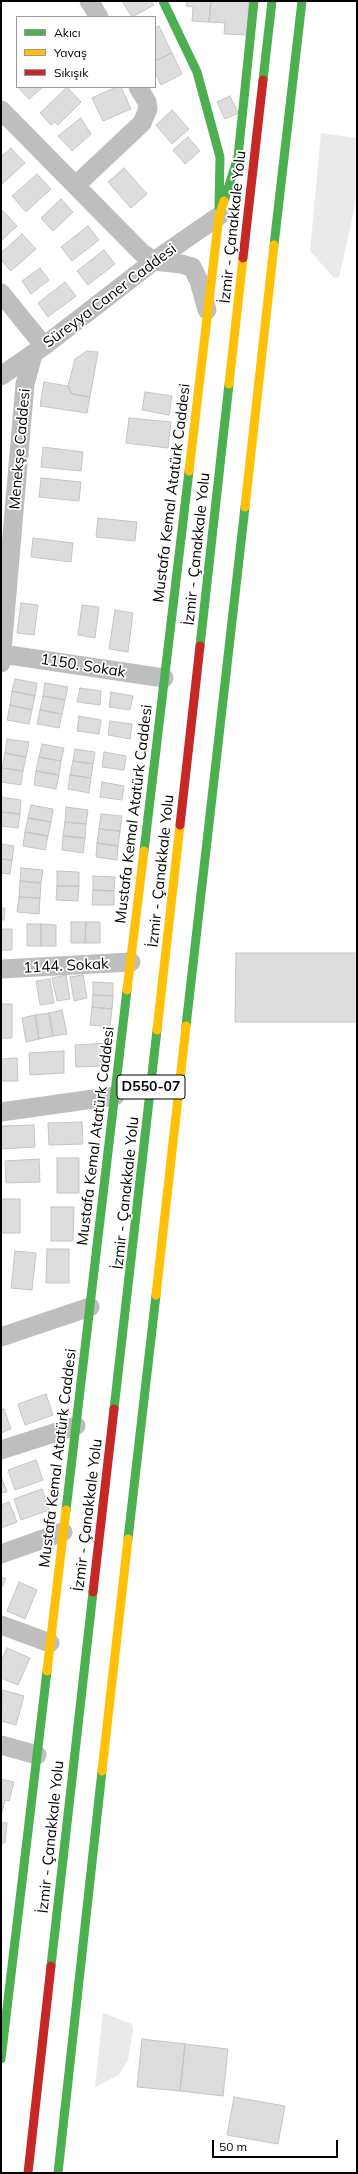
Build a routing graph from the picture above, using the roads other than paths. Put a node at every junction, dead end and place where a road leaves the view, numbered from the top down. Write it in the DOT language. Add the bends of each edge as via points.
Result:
graph roads {
  1 [pos="89,1"];
  2 [pos="163,1"];
  3 [pos="254,1"];
  4 [pos="272,1"];
  5 [pos="302,1"];
  6 [pos="98,16"];
  7 [pos="139,88"];
  8 [pos="1,110"];
  9 [pos="255,161"];
  10 [pos="76,185"];
  11 [pos="219,216"];
  12 [pos="154,261"];
  13 [pos="1,293"];
  14 [pos="208,312"];
  15 [pos="38,350"];
  16 [pos="1,376"];
  17 [pos="2,658"];
  18 [pos="164,678"];
  19 [pos="131,962"];
  20 [pos="1,969"];
  21 [pos="115,1096"];
  22 [pos="1,1112"];
  23 [pos="90,1307"];
  24 [pos="1,1337"];
  25 [pos="76,1426"];
  26 [pos="1,1450"];
  27 [pos="64,1532"];
  28 [pos="1,1554"];
  29 [pos="1,1625"];
  30 [pos="50,1643"];
  31 [pos="1,1745"];
  32 [pos="37,1755"];
  33 [pos="1,2060"];
  34 [pos="28,2173"];
  35 [pos="58,2173"];
  1 -- 6 [label="street"];
  2 -- 11 [label="main road" via="197,72 220,157"];
  3 -- 11 [label="main road" via="238,157"];
  4 -- 9 [label="main road, İzmir - Çanakkale Yolu / D550-07"];
  5 -- 35 [label="main road, D550-07"];
  7 -- 10 [label="street" via="148,109 142,123"];
  8 -- 10 [label="street"];
  9 -- 11 [label="main road"];
  9 -- 34 [label="main road, İzmir - Çanakkale Yolu / D550-07"];
  10 -- 12 [label="street" via="142,253"];
  11 -- 12 [label="street, Süreyya Caner Caddesi"];
  11 -- 14 [label="main road, Mustafa Kemal Atatürk Caddesi"];
  12 -- 14 [label="street" via="192,267"];
  12 -- 15 [label="street, Süreyya Caner Caddesi"];
  13 -- 15 [label="street"];
  14 -- 18 [label="main road, Mustafa Kemal Atatürk Caddesi"];
  15 -- 16 [label="street, Süreyya Caner Caddesi"];
  15 -- 17 [label="street, Menekşe Caddesi" via="25,384"];
  17 -- 18 [label="street, 1150. Sokak"];
  18 -- 19 [label="main road, Mustafa Kemal Atatürk Caddesi"];
  19 -- 20 [label="street, 1144. Sokak"];
  19 -- 21 [label="main road, Mustafa Kemal Atatürk Caddesi"];
  21 -- 22 [label="street"];
  21 -- 23 [label="main road, Mustafa Kemal Atatürk Caddesi"];
  23 -- 24 [label="street"];
  23 -- 25 [label="main road, Mustafa Kemal Atatürk Caddesi"];
  25 -- 26 [label="street"];
  25 -- 27 [label="main road, Mustafa Kemal Atatürk Caddesi"];
  27 -- 28 [label="street"];
  27 -- 30 [label="main road, Mustafa Kemal Atatürk Caddesi"];
  29 -- 30 [label="street"];
  30 -- 32 [label="main road, Mustafa Kemal Atatürk Caddesi"];
  31 -- 32 [label="street"];
  32 -- 33 [label="main road, Mustafa Kemal Atatürk Caddesi"];
}
